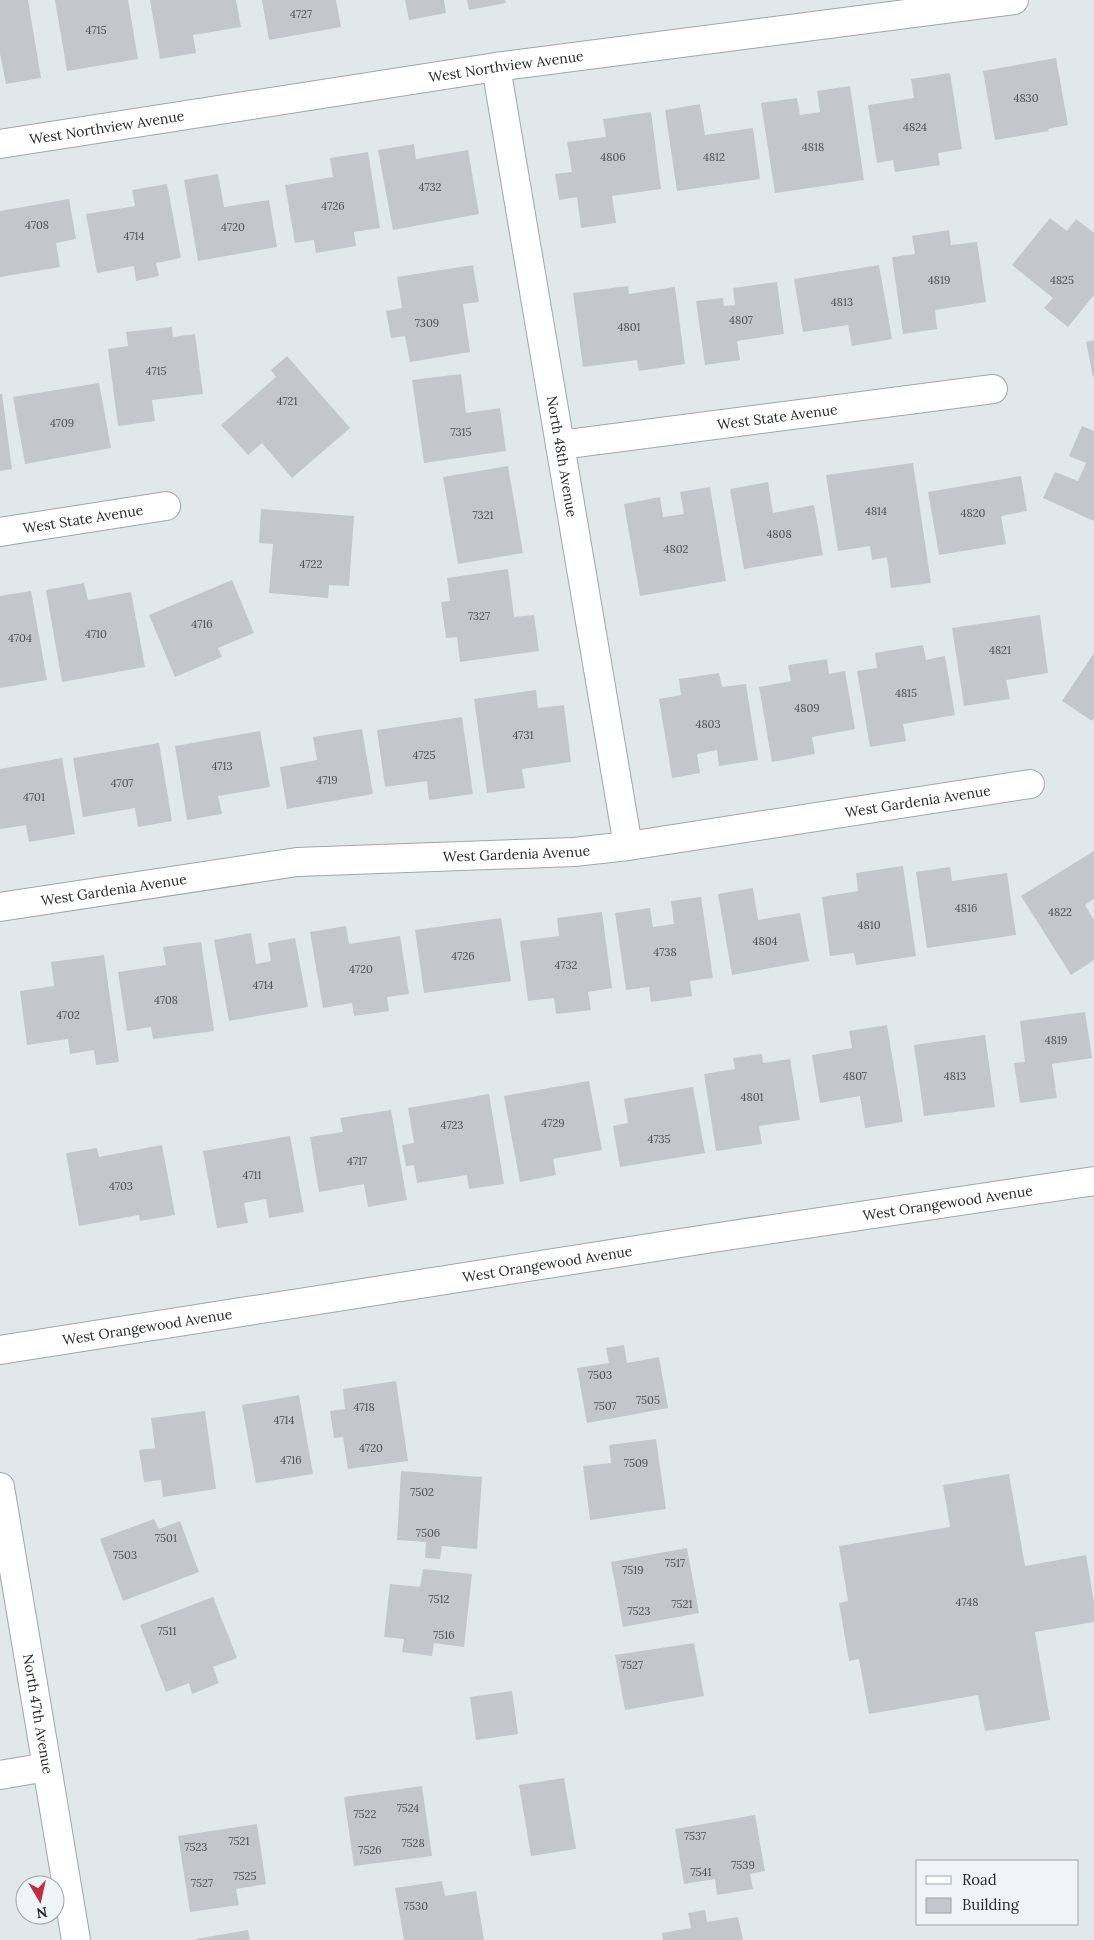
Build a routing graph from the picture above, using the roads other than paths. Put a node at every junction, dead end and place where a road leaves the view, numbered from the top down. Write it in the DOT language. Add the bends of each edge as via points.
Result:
graph roads {
  1 [pos="1014,0"];
  2 [pos="496,67"];
  3 [pos="0,144"];
  4 [pos="993,389"];
  5 [pos="560,445"];
  6 [pos="166,506"];
  7 [pos="0,532"];
  8 [pos="1030,784"];
  9 [pos="628,846"];
  10 [pos="0,907"];
  11 [pos="1094,1181"];
  12 [pos="0,1350"];
  13 [pos="0,1488"];
  14 [pos="47,1767"];
  15 [pos="0,1775"];
  16 [pos="76,1940"];
  1 -- 2 [label="street, West Northview Avenue"];
  2 -- 3 [label="street, West Northview Avenue"];
  2 -- 5 [label="street, North 48th Avenue"];
  4 -- 5 [label="street, West State Avenue"];
  5 -- 9 [label="street, North 48th Avenue"];
  6 -- 7 [label="street, West State Avenue"];
  8 -- 9 [label="street, West Gardenia Avenue"];
  9 -- 10 [label="street, West Gardenia Avenue" via="574,852 297,862"];
  11 -- 12 [label="street, West Orangewood Avenue"];
  13 -- 14 [label="street, North 47th Avenue"];
  14 -- 15 [label="street"];
  14 -- 16 [label="street, North 47th Avenue"];
}
